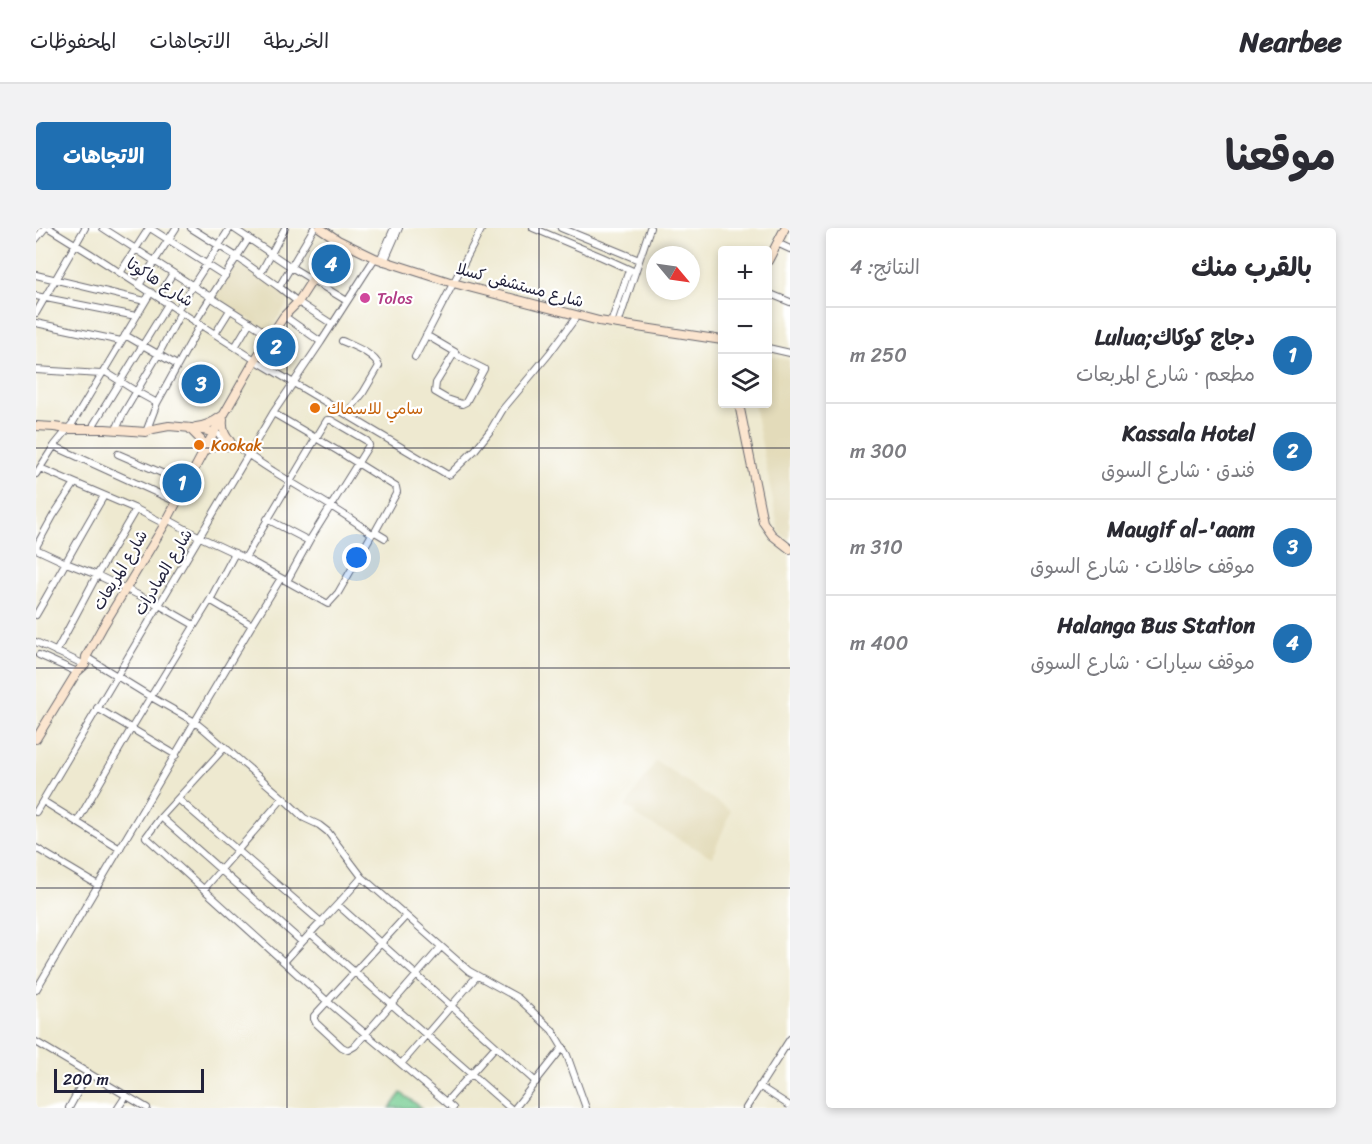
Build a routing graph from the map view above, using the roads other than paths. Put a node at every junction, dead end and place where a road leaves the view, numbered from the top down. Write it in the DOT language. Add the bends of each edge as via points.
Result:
graph roads {
  1 [pos="49,228"];
  2 [pos="85,228"];
  3 [pos="103,228"];
  4 [pos="150,228"];
  5 [pos="176,228"];
  6 [pos="191,228"];
  7 [pos="231,228"];
  8 [pos="285,228"];
  9 [pos="314,228"];
  10 [pos="321,228"];
  11 [pos="394,228"];
  12 [pos="399,228"];
  13 [pos="482,228"];
  14 [pos="533,228"];
  15 [pos="561,228"];
  16 [pos="651,228"];
  17 [pos="784,228"];
  18 [pos="201,231"];
  19 [pos="249,238"];
  20 [pos="36,239"];
  21 [pos="169,240"];
  22 [pos="338,240"];
  23 [pos="777,243"];
  24 [pos="75,244"];
  25 [pos="218,245"];
  26 [pos="608,246"];
  27 [pos="136,249"];
  28 [pos="790,249"];
  29 [pos="772,253"];
  30 [pos="272,254"];
  31 [pos="237,257"];
  32 [pos="602,257"];
  33 [pos="380,260"];
  34 [pos="639,260"];
  35 [pos="155,261"];
  36 [pos="206,264"];
  37 [pos="291,267"];
  38 [pos="632,271"];
  39 [pos="120,273"];
  40 [pos="173,273"];
  41 [pos="260,274"];
  42 [pos="36,275"];
  43 [pos="225,276"];
  44 [pos="55,279"];
  45 [pos="312,279"];
  46 [pos="453,283"];
  47 [pos="139,285"];
  48 [pos="193,285"];
  49 [pos="279,286"];
  50 [pos="151,292"];
  51 [pos="772,295"];
  52 [pos="36,296"];
  53 [pos="45,297"];
  54 [pos="158,297"];
  55 [pos="211,297"];
  56 [pos="145,301"];
  57 [pos="298,302"];
  58 [pos="347,302"];
  59 [pos="790,302"];
  60 [pos="168,304"];
  61 [pos="230,309"];
  62 [pos="179,311"];
  63 [pos="36,313"];
  64 [pos="136,316"];
  65 [pos="284,316"];
  66 [pos="577,316"];
  67 [pos="250,322"];
  68 [pos="36,323"];
  69 [pos="197,323"];
  70 [pos="614,323"];
  71 [pos="332,324"];
  72 [pos="215,334"];
  73 [pos="125,335"];
  74 [pos="426,335"];
  75 [pos="271,336"];
  76 [pos="718,339"];
  77 [pos="342,341"];
  78 [pos="121,342"];
  79 [pos="321,342"];
  80 [pos="143,346"];
  81 [pos="790,346"];
  82 [pos="235,347"];
  83 [pos="772,349"];
  84 [pos="455,352"];
  85 [pos="788,353"];
  86 [pos="158,355"];
  87 [pos="415,357"];
  88 [pos="255,360"];
  89 [pos="177,365"];
  90 [pos="36,370"];
  91 [pos="102,372"];
  92 [pos="119,381"];
  93 [pos="294,382"];
  94 [pos="136,392"];
  95 [pos="157,403"];
  96 [pos="740,408"];
  97 [pos="273,413"];
  98 [pos="225,414"];
  99 [pos="346,414"];
  100 [pos="36,422"];
  101 [pos="94,424"];
  102 [pos="36,426"];
  103 [pos="70,426"];
  104 [pos="118,427"];
  105 [pos="190,428"];
  106 [pos="149,429"];
  107 [pos="213,435"];
  108 [pos="316,438"];
  109 [pos="229,443"];
  110 [pos="54,446"];
  111 [pos="205,449"];
  112 [pos="118,454"];
  113 [pos="248,455"];
  114 [pos="358,463"];
  115 [pos="38,471"];
  116 [pos="290,482"];
  117 [pos="75,483"];
  118 [pos="187,484"];
  119 [pos="104,496"];
  120 [pos="177,502"];
  121 [pos="331,506"];
  122 [pos="136,509"];
  123 [pos="267,519"];
  124 [pos="166,522"];
  125 [pos="374,533"];
  126 [pos="200,537"];
  127 [pos="385,538"];
  128 [pos="309,541"];
  129 [pos="36,548"];
  130 [pos="790,549"];
  131 [pos="235,553"];
  132 [pos="245,558"];
  133 [pos="66,563"];
  134 [pos="97,575"];
  135 [pos="284,579"];
  136 [pos="126,590"];
  137 [pos="210,600"];
  138 [pos="159,605"];
  139 [pos="36,615"];
  140 [pos="194,625"];
  141 [pos="252,625"];
  142 [pos="36,642"];
  143 [pos="56,652"];
  144 [pos="37,656"];
  145 [pos="86,661"];
  146 [pos="77,672"];
  147 [pos="117,676"];
  148 [pos="151,697"];
  149 [pos="97,708"];
  150 [pos="195,722"];
  151 [pos="131,729"];
  152 [pos="36,739"];
  153 [pos="225,747"];
  154 [pos="176,755"];
  155 [pos="283,798"];
  156 [pos="178,799"];
  157 [pos="43,801"];
  158 [pos="36,812"];
  159 [pos="161,817"];
  160 [pos="77,822"];
  161 [pos="36,848"];
  162 [pos="120,849"];
  163 [pos="238,851"];
  164 [pos="221,870"];
  165 [pos="362,877"];
  166 [pos="98,885"];
  167 [pos="204,889"];
  168 [pos="338,905"];
  169 [pos="406,916"];
  170 [pos="322,923"];
  171 [pos="310,933"];
  172 [pos="302,942"];
  173 [pos="380,944"];
  174 [pos="441,947"];
  175 [pos="284,962"];
  176 [pos="355,971"];
  177 [pos="416,976"];
  178 [pos="477,976"];
  179 [pos="36,990"];
  180 [pos="328,1002"];
  181 [pos="391,1004"];
  182 [pos="450,1007"];
  183 [pos="365,1033"];
  184 [pos="427,1034"];
  185 [pos="789,1041"];
  186 [pos="36,1042"];
  187 [pos="495,1047"];
  188 [pos="563,1047"];
  189 [pos="401,1064"];
  190 [pos="88,1073"];
  191 [pos="471,1074"];
  192 [pos="536,1083"];
  193 [pos="759,1086"];
  194 [pos="126,1096"];
  195 [pos="446,1102"];
  196 [pos="790,1106"];
  197 [pos="69,1108"];
  198 [pos="118,1108"];
  199 [pos="147,1108"];
  200 [pos="453,1108"];
  201 [pos="510,1108"];
  202 [pos="515,1108"];
  203 [pos="586,1108"];
  204 [pos="746,1108"];
  1 -- 20 [label="street"];
  1 -- 24 [label="street, شارع هاكوتا"];
  2 -- 24 [label="street"];
  3 -- 27 [label="street"];
  4 -- 21 [label="street"];
  4 -- 27 [label="street"];
  5 -- 21 [label="street"];
  6 -- 18 [label="street"];
  7 -- 19 [label="street"];
  7 -- 25 [label="street"];
  8 -- 30 [label="street"];
  9 -- 37 [label="street"];
  10 -- 22 [label="street, شارع مستشفى كسلا"];
  11 -- 33 [label="street"];
  12 -- 33 [label="street"];
  13 -- 46 [label="street"];
  14 -- 32 [label="street"];
  15 -- 26 [label="street"];
  16 -- 34 [label="street"];
  17 -- 23 [label="street"];
  18 -- 25 [label="street"];
  19 -- 30 [label="street"];
  19 -- 31 [label="street"];
  21 -- 35 [label="street"];
  21 -- 36 [label="street"];
  22 -- 33 [label="street, شارع مستشفى كسلا"];
  22 -- 45 [label="street, شارع المربعات"];
  23 -- 28 [label="street"];
  23 -- 29 [label="street"];
  24 -- 39 [label="street, شارع هاكوتا"];
  24 -- 44 [label="street"];
  25 -- 31 [label="street"];
  25 -- 36 [label="street"];
  26 -- 32 [label="street"];
  26 -- 34 [label="street"];
  27 -- 35 [label="street"];
  27 -- 39 [label="street"];
  30 -- 37 [label="street"];
  30 -- 41 [label="street"];
  31 -- 41 [label="street"];
  31 -- 43 [label="street"];
  32 -- 38 [label="street"];
  33 -- 46 [label="street, شارع مستشفى كسلا"];
  33 -- 58 [label="street, شارع الصادرات"];
  34 -- 38 [label="street"];
  35 -- 40 [label="street"];
  35 -- 47 [label="street"];
  36 -- 43 [label="street"];
  36 -- 48 [label="street"];
  37 -- 45 [label="street"];
  37 -- 49 [label="street"];
  38 -- 70 [label="street"];
  39 -- 47 [label="street, شارع هاكوتا"];
  40 -- 48 [label="street"];
  40 -- 54 [label="street"];
  41 -- 49 [label="street"];
  42 -- 44 [label="street"];
  43 -- 55 [label="street"];
  44 -- 53 [label="street"];
  44 -- 56 [label="street"];
  45 -- 57 [label="street, شارع المربعات"];
  45 -- 58 [label="street"];
  46 -- 66 [label="street, شارع مستشفى كسلا"];
  46 -- 74 [label="street"];
  47 -- 50 [label="street, شارع هاكوتا"];
  48 -- 55 [label="street"];
  48 -- 62 [label="street"];
  49 -- 57 [label="street"];
  50 -- 54 [label="street, شارع هاكوتا"];
  50 -- 56 [label="street"];
  51 -- 59 [label="street"];
  52 -- 53 [label="street"];
  53 -- 63 [label="street"];
  53 -- 64 [label="street"];
  54 -- 60 [label="street, شارع هاكوتا"];
  55 -- 61 [label="street"];
  55 -- 69 [label="street"];
  56 -- 64 [label="street"];
  57 -- 65 [label="street, شارع المربعات"];
  57 -- 71 [label="street"];
  58 -- 71 [label="street, شارع الصادرات"];
  60 -- 62 [label="street, شارع هاكوتا"];
  60 -- 80 [label="street"];
  61 -- 67 [label="street"];
  61 -- 72 [label="street"];
  62 -- 69 [label="street, شارع هاكوتا"];
  62 -- 86 [label="street"];
  64 -- 73 [label="street"];
  65 -- 75 [label="street, شارع المربعات"];
  65 -- 79 [label="street"];
  66 -- 70 [label="street, شارع مستشفى كسلا"];
  66 -- 99 [label="street, شارع هاكوتا" via="475,450 450,474"];
  67 -- 75 [label="street"];
  67 -- 82 [label="street"];
  68 -- 78 [label="street"];
  69 -- 72 [label="street, شارع هاكوتا"];
  69 -- 89 [label="street"];
  70 -- 76 [label="street, شارع مستشفى كسلا"];
  71 -- 79 [label="street, شارع الصادرات"];
  72 -- 82 [label="street, شارع هاكوتا"];
  73 -- 78 [label="street"];
  73 -- 80 [label="street"];
  74 -- 84 [label="street"];
  74 -- 87 [label="street"];
  75 -- 88 [label="street, شارع المربعات"];
  77 -- 99 [label="street" via="374,358 378,366"];
  78 -- 91 [label="street"];
  79 -- 93 [label="street, شارع الصادرات"];
  80 -- 86 [label="street"];
  80 -- 92 [label="street"];
  81 -- 85 [label="street"];
  82 -- 88 [label="street, شارع هاكوتا"];
  83 -- 85 [label="street"];
  84 -- 84 [label="street" via="484,369 462,404 435,392 436,383"];
  86 -- 89 [label="street"];
  86 -- 94 [label="street"];
  88 -- 93 [label="street, شارع هاكوتا"];
  88 -- 98 [label="street, شارع المربعات"];
  89 -- 95 [label="street"];
  90 -- 91 [label="street"];
  91 -- 92 [label="street"];
  91 -- 103 [label="street"];
  92 -- 94 [label="street"];
  92 -- 101 [label="street"];
  93 -- 97 [label="street, شارع الصادرات"];
  93 -- 99 [label="street, شارع هاكوتا"];
  94 -- 95 [label="street"];
  94 -- 104 [label="street"];
  95 -- 106 [label="street"];
  96 -- 130 [label="street" via="763,522"];
  97 -- 108 [label="street"];
  97 -- 113 [label="street, شارع الصادرات"];
  98 -- 105 [label="street" via="214,422"];
  98 -- 107 [label="street, شارع المربعات"];
  98 -- 109 [label="street" via="222,429"];
  100 -- 103 [label="street"];
  101 -- 103 [label="street"];
  101 -- 104 [label="street"];
  102 -- 103 [label="street"];
  103 -- 104 [label="street"];
  103 -- 110 [label="street"];
  104 -- 106 [label="street"];
  105 -- 106 [label="street"];
  105 -- 107 [label="street"];
  105 -- 111 [label="street"];
  107 -- 109 [label="street"];
  107 -- 111 [label="street, شارع المربعات"];
  108 -- 114 [label="street"];
  108 -- 114 [label="street" via="327,420 331,420 368,442"];
  108 -- 116 [label="street"];
  109 -- 111 [label="street"];
  109 -- 113 [label="street"];
  110 -- 115 [label="street"];
  110 -- 120 [label="street"];
  111 -- 118 [label="street, شارع المربعات"];
  112 -- 118 [label="street"];
  113 -- 116 [label="street"];
  113 -- 126 [label="street, شارع الصادرات"];
  114 -- 121 [label="street"];
  114 -- 125 [label="street" via="396,487 397,492"];
  115 -- 117 [label="street"];
  116 -- 121 [label="street"];
  116 -- 123 [label="street"];
  117 -- 119 [label="street"];
  117 -- 129 [label="street"];
  118 -- 120 [label="street, شارع المربعات"];
  119 -- 122 [label="street"];
  119 -- 133 [label="street"];
  120 -- 124 [label="street, شارع المربعات"];
  121 -- 125 [label="street"];
  121 -- 128 [label="street"];
  122 -- 124 [label="street"];
  122 -- 134 [label="street"];
  123 -- 128 [label="street"];
  123 -- 132 [label="street"];
  124 -- 126 [label="street"];
  124 -- 136 [label="street, شارع المربعات"];
  125 -- 127 [label="street"];
  125 -- 135 [label="street" via="328,604"];
  126 -- 131 [label="street"];
  126 -- 138 [label="street, شارع الصادرات"];
  128 -- 135 [label="street"];
  129 -- 133 [label="street"];
  131 -- 132 [label="street"];
  131 -- 137 [label="street"];
  132 -- 135 [label="street"];
  133 -- 134 [label="street"];
  133 -- 139 [label="street"];
  134 -- 136 [label="street"];
  134 -- 143 [label="street"];
  135 -- 141 [label="street"];
  136 -- 138 [label="street"];
  136 -- 145 [label="street, شارع المربعات"];
  137 -- 140 [label="street"];
  137 -- 141 [label="street"];
  138 -- 140 [label="street"];
  138 -- 147 [label="street, شارع الصادرات"];
  140 -- 148 [label="street"];
  141 -- 150 [label="street"];
  142 -- 143 [label="street"];
  143 -- 145 [label="street"];
  144 -- 146 [label="street"];
  145 -- 146 [label="street, شارع المربعات"];
  145 -- 147 [label="street"];
  146 -- 152 [label="street, شارع المربعات"];
  147 -- 148 [label="street"];
  147 -- 149 [label="street, شارع الصادرات"];
  148 -- 150 [label="street"];
  148 -- 151 [label="street"];
  149 -- 151 [label="street"];
  149 -- 157 [label="street, شارع الصادرات"];
  150 -- 153 [label="street"];
  150 -- 154 [label="street"];
  151 -- 154 [label="street"];
  151 -- 160 [label="street"];
  153 -- 155 [label="street"];
  153 -- 156 [label="street"];
  154 -- 162 [label="street"];
  155 -- 163 [label="street"];
  155 -- 165 [label="street" via="304,818 328,832"];
  156 -- 159 [label="street"];
  156 -- 163 [label="street"];
  157 -- 158 [label="street, شارع الصادرات"];
  157 -- 160 [label="street"];
  159 -- 164 [label="street"];
  159 -- 167 [label="street" via="146,837"];
  160 -- 162 [label="street"];
  161 -- 166 [label="street"];
  162 -- 166 [label="street"];
  163 -- 164 [label="street"];
  163 -- 170 [label="street"];
  164 -- 167 [label="street"];
  164 -- 172 [label="street"];
  165 -- 168 [label="street"];
  165 -- 169 [label="street"];
  166 -- 179 [label="street"];
  167 -- 175 [label="street"];
  168 -- 170 [label="street"];
  168 -- 173 [label="street"];
  169 -- 173 [label="street"];
  169 -- 174 [label="street"];
  170 -- 171 [label="street"];
  171 -- 172 [label="street"];
  171 -- 176 [label="street"];
  172 -- 175 [label="street"];
  173 -- 176 [label="street"];
  173 -- 177 [label="street"];
  174 -- 177 [label="street"];
  174 -- 178 [label="street"];
  175 -- 180 [label="street"];
  176 -- 180 [label="street"];
  176 -- 181 [label="street"];
  177 -- 181 [label="street"];
  177 -- 182 [label="street"];
  178 -- 182 [label="street"];
  178 -- 188 [label="street" via="518,998 552,1030"];
  180 -- 183 [label="street"];
  180 -- 183 [label="street" via="314,1019 345,1049 351,1049"];
  181 -- 183 [label="street"];
  181 -- 184 [label="street"];
  182 -- 184 [label="street"];
  182 -- 187 [label="street"];
  183 -- 189 [label="street"];
  184 -- 189 [label="street"];
  184 -- 191 [label="street"];
  185 -- 193 [label="street"];
  186 -- 190 [label="street"];
  187 -- 191 [label="street"];
  187 -- 192 [label="street"];
  188 -- 192 [label="street"];
  188 -- 203 [label="street"];
  189 -- 195 [label="street"];
  190 -- 194 [label="street"];
  190 -- 197 [label="street"];
  191 -- 195 [label="street"];
  191 -- 201 [label="street"];
  192 -- 202 [label="street"];
  193 -- 196 [label="street"];
  193 -- 204 [label="street"];
  194 -- 198 [label="street"];
  194 -- 199 [label="street"];
  195 -- 200 [label="street"];
}
